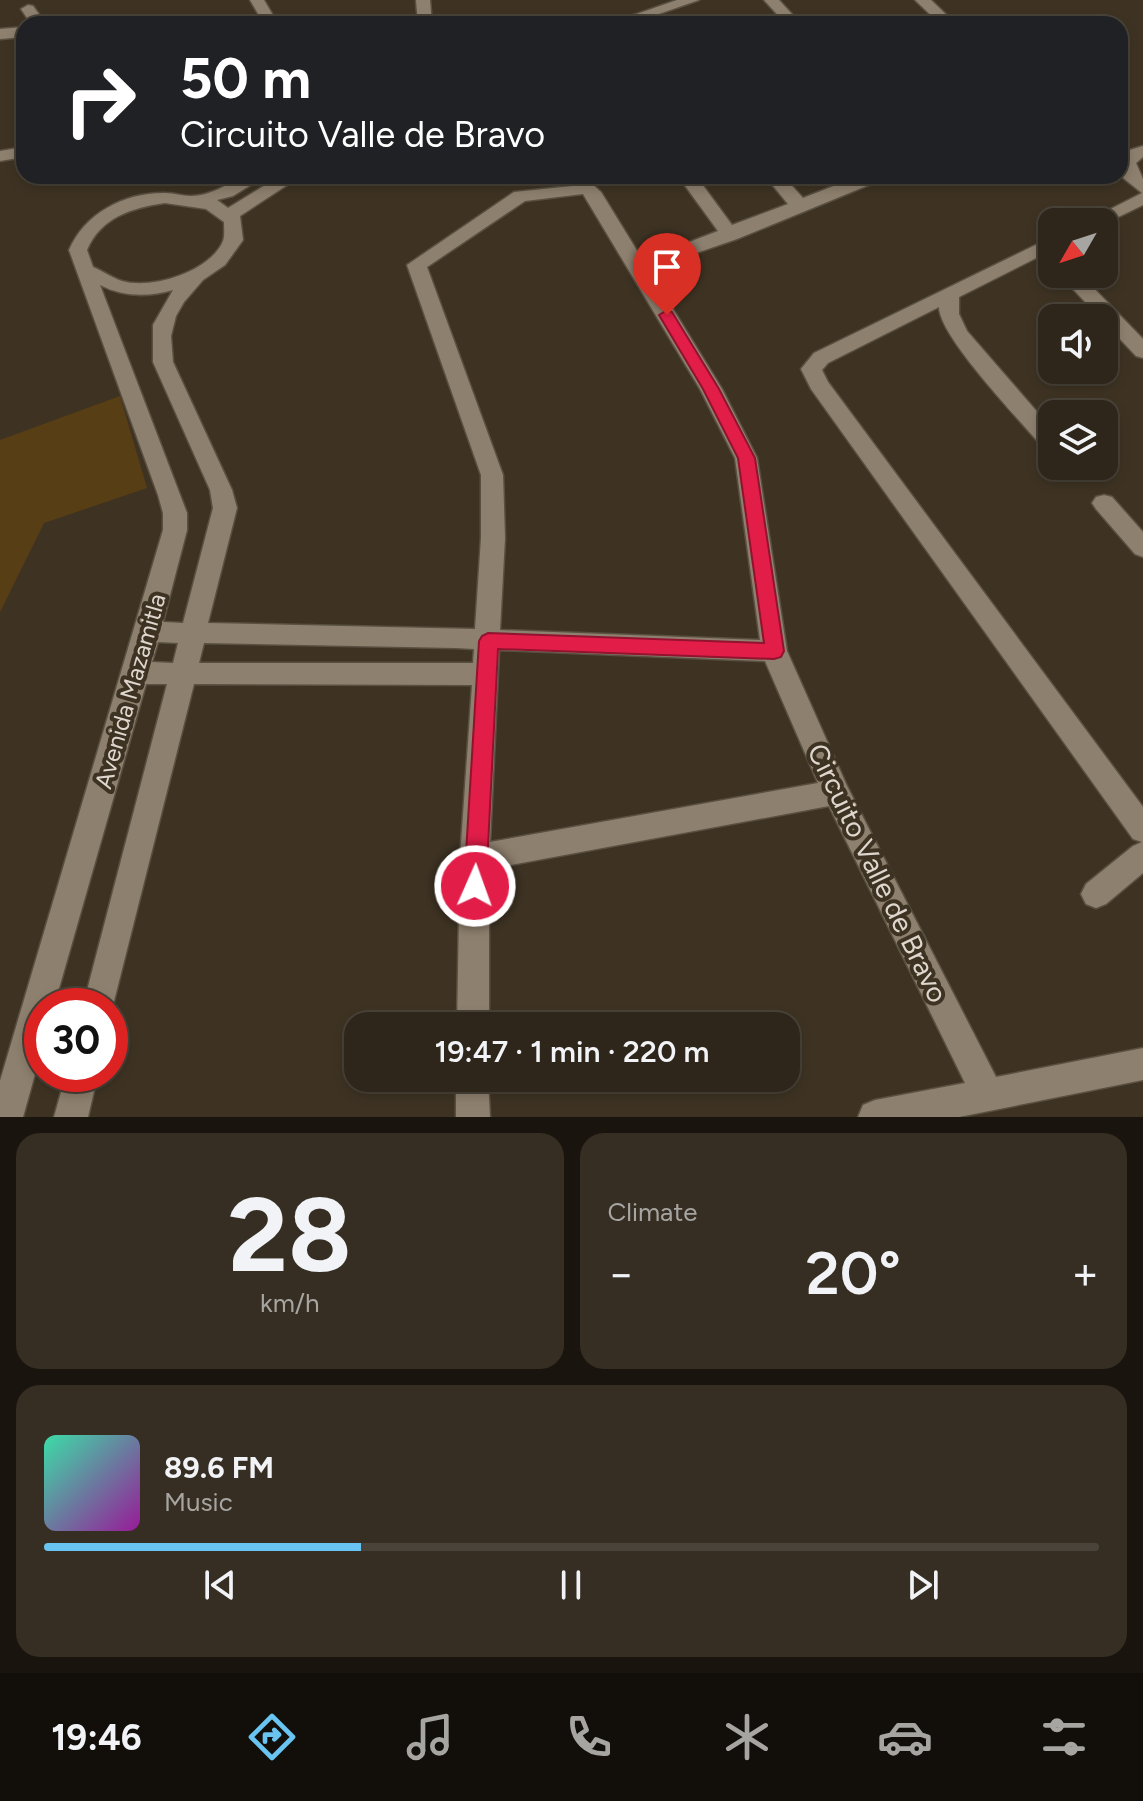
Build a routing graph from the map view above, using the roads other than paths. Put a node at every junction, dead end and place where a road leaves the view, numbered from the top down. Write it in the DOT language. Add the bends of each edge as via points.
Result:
graph roads {
  1 [pos="692,0"];
  2 [pos="771,0"];
  3 [pos="922,0"];
  4 [pos="28,9"];
  5 [pos="33,16"];
  6 [pos="653,16"];
  7 [pos="786,16"];
  8 [pos="940,16"];
  9 [pos="1128,166"];
  10 [pos="242,184"];
  11 [pos="279,184"];
  12 [pos="693,184"];
  13 [pos="781,184"];
  14 [pos="855,184"];
  15 [pos="1143,188"];
  16 [pos="1143,198"];
  17 [pos="199,200"];
  18 [pos="800,206"];
  19 [pos="1118,210"];
  20 [pos="229,215"];
  21 [pos="730,235"];
  22 [pos="1038,250"];
  23 [pos="673,255"];
  24 [pos="85,270"];
  25 [pos="194,278"];
  26 [pos="1082,288"];
  27 [pos="949,294"];
  28 [pos="1143,351"];
  29 [pos="175,388"];
  30 [pos="133,400"];
  31 [pos="1038,427"];
  32 [pos="1104,503"];
  33 [pos="1143,548"];
  34 [pos="148,632"];
  35 [pos="195,633"];
  36 [pos="488,641"];
  37 [pos="774,651"];
  38 [pos="134,673"];
  39 [pos="486,674"];
  40 [pos="185,675"];
  41 [pos="836,792"];
  42 [pos="1143,830"];
  43 [pos="1143,855"];
  44 [pos="475,858"];
  45 [pos="1096,894"];
  46 [pos="104,988"];
  47 [pos="473,1012"];
  48 [pos="1143,1064"];
  49 [pos="77,1092"];
  50 [pos="472,1092"];
  51 [pos="987,1093"];
  52 [pos="6,1117"];
  53 [pos="71,1117"];
  54 [pos="473,1117"];
  55 [pos="875,1117"];
  1 -- 6 [label="street"];
  2 -- 7 [label="street"];
  3 -- 8 [label="street"];
  4 -- 5 [label="street"];
  9 -- 15 [label="street"];
  10 -- 17 [label="street"];
  11 -- 20 [label="street"];
  12 -- 21 [label="street"];
  13 -- 18 [label="street"];
  14 -- 18 [label="street"];
  16 -- 19 [label="street"];
  17 -- 20 [label="street"];
  17 -- 24 [label="street" via="147,200 100,219 81,239 79,260"];
  18 -- 21 [label="street"];
  20 -- 25 [label="street" via="235,242 221,262"];
  21 -- 23 [label="street"];
  22 -- 27 [label="street"];
  24 -- 25 [label="street" via="107,283 141,288"];
  24 -- 30 [label="street, Avenida Mazamitla"];
  25 -- 29 [label="street, Avenida Mazamitla" via="174,301 160,331 163,362"];
  26 -- 28 [label="street"];
  27 -- 31 [label="street" via="949,314 958,333"];
  27 -- 42 [label="street" via="821,358 811,369"];
  29 -- 30 [label="street"];
  29 -- 35 [label="street, Avenida Mazamitla" via="225,508"];
  30 -- 34 [label="street, Avenida Mazamitla" via="175,513"];
  32 -- 33 [label="street"];
  34 -- 35 [label="street"];
  34 -- 38 [label="street, Avenida Mazamitla"];
  35 -- 36 [label="street"];
  35 -- 40 [label="street, Avenida Mazamitla"];
  36 -- 37 [label="street"];
  36 -- 37 [label="street, Circuito Valle de Bravo" via="492,475 417,265 520,196 576,187 592,192 711,389 746,458"];
  36 -- 39 [label="street, Circuito Valle de Bravo"];
  37 -- 41 [label="street, Circuito Valle de Bravo"];
  38 -- 40 [label="street"];
  38 -- 52 [label="street, Avenida Mazamitla"];
  39 -- 40 [label="street"];
  39 -- 44 [label="street, Circuito Valle de Bravo"];
  40 -- 46 [label="street, Avenida Mazamitla"];
  41 -- 44 [label="street"];
  41 -- 51 [label="street, Circuito Valle de Bravo"];
  43 -- 45 [label="street"];
  44 -- 47 [label="street, Circuito Valle de Bravo"];
  48 -- 51 [label="street"];
  49 -- 53 [label="street"];
  50 -- 54 [label="street"];
  51 -- 55 [label="street"];
}
